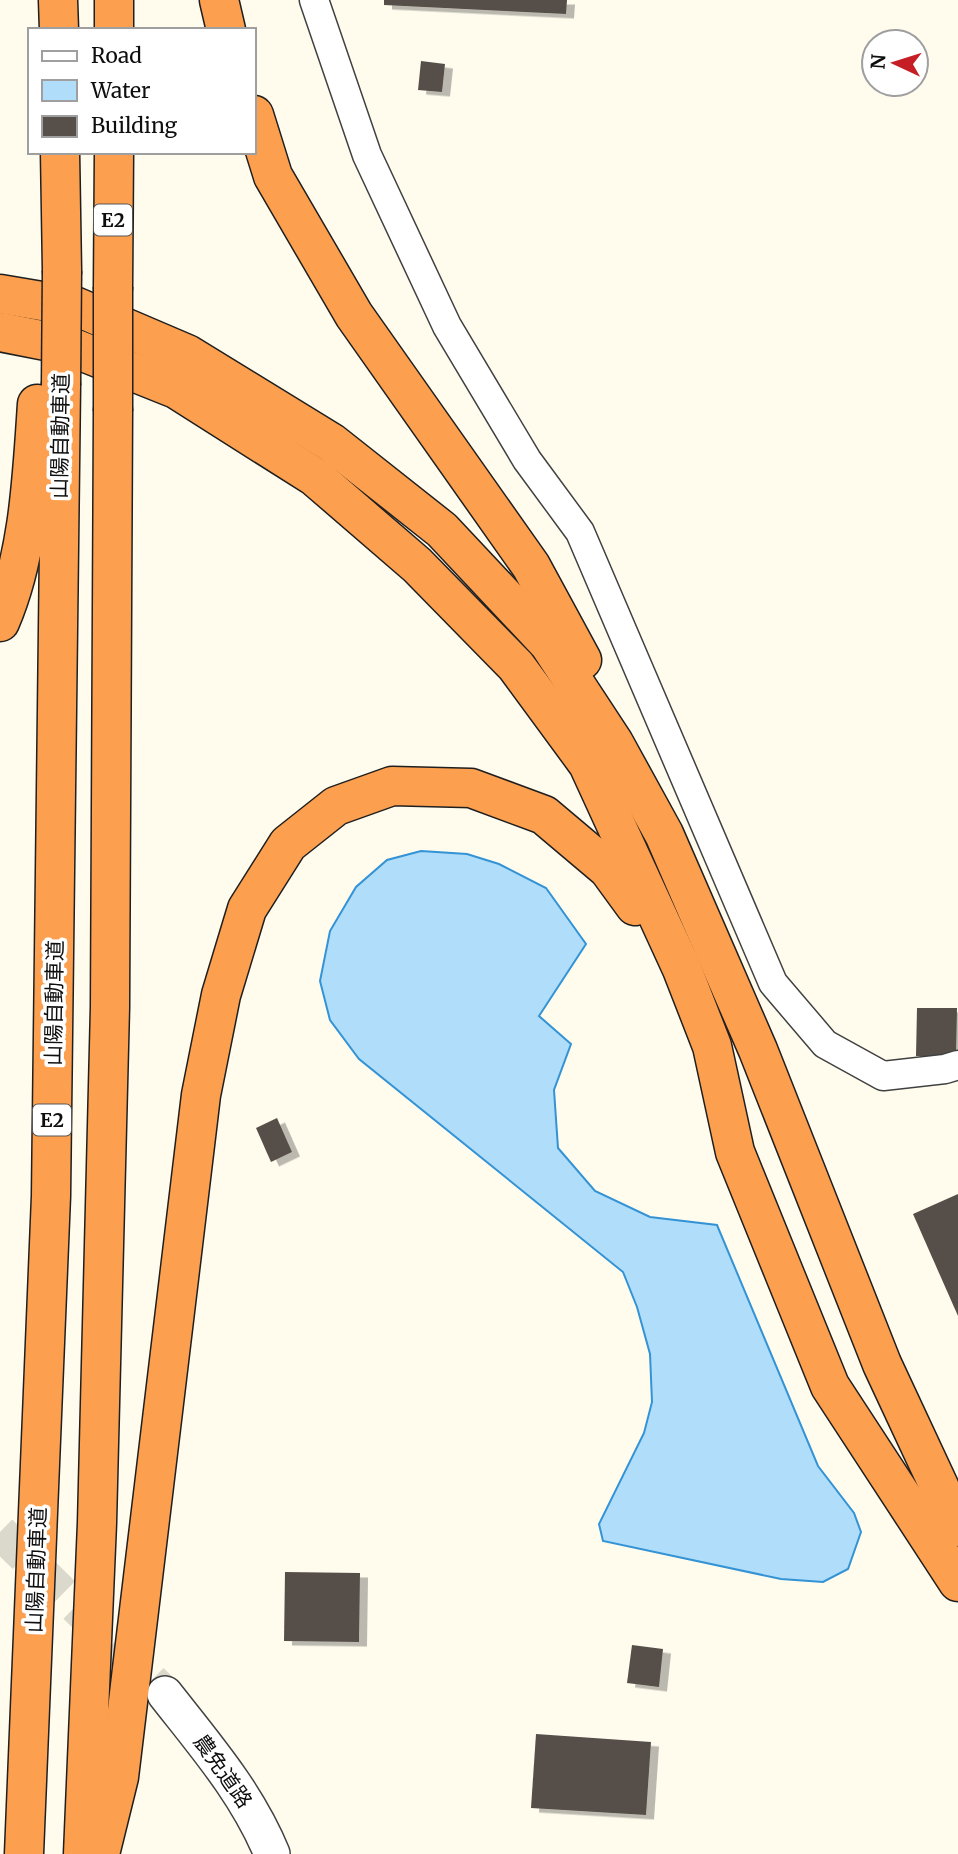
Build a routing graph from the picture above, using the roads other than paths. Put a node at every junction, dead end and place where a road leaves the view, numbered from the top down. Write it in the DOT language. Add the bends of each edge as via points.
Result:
graph roads {
  1 [pos="58,0"];
  2 [pos="114,0"];
  3 [pos="219,0"];
  4 [pos="314,0"];
  5 [pos="59,28"];
  6 [pos="114,28"];
  7 [pos="226,28"];
  8 [pos="256,121"];
  9 [pos="60,154"];
  10 [pos="114,154"];
  11 [pos="0,294"];
  12 [pos="0,332"];
  13 [pos="50,383"];
  14 [pos="0,622"];
  15 [pos="614,743"];
  16 [pos="682,969"];
  17 [pos="958,1065"];
  18 [pos="958,1527"];
  19 [pos="958,1582"];
  20 [pos="165,1694"];
  21 [pos="24,1854"];
  22 [pos="83,1854"];
  23 [pos="100,1854"];
  24 [pos="272,1854"];
  1 -- 5 [label="highway"];
  2 -- 6 [label="highway"];
  3 -- 7 [label="highway"];
  4 -- 17 [label="street" via="367,155 447,326 527,460 580,532 773,983 825,1044 883,1076"];
  8 -- 15 [label="highway" via="274,176 354,315 531,566 598,689"];
  9 -- 13 [label="highway, 山陽自動車道 / E2, bridge" via="62,271"];
  10 -- 22 [label="highway, E2, bridge" via="110,1007"];
  11 -- 15 [label="highway" via="77,307 187,354 332,443 442,530 548,644"];
  12 -- 16 [label="highway" via="66,345 176,389 314,477 417,565 516,666 588,764"];
  13 -- 14 [label="highway" via="24,536"];
  13 -- 21 [label="highway, 山陽自動車道 / E2" via="51,1195"];
  15 -- 18 [label="highway" via="692,896 882,1364"];
  16 -- 19 [label="highway" via="712,1046 735,1152 830,1386"];
  16 -- 23 [label="highway" via="608,869 544,815 471,788 391,786 336,806 288,844 247,909 220,995 201,1095 118,1777"];
  20 -- 24 [label="street, 農免道路" via="238,1787"];
}
